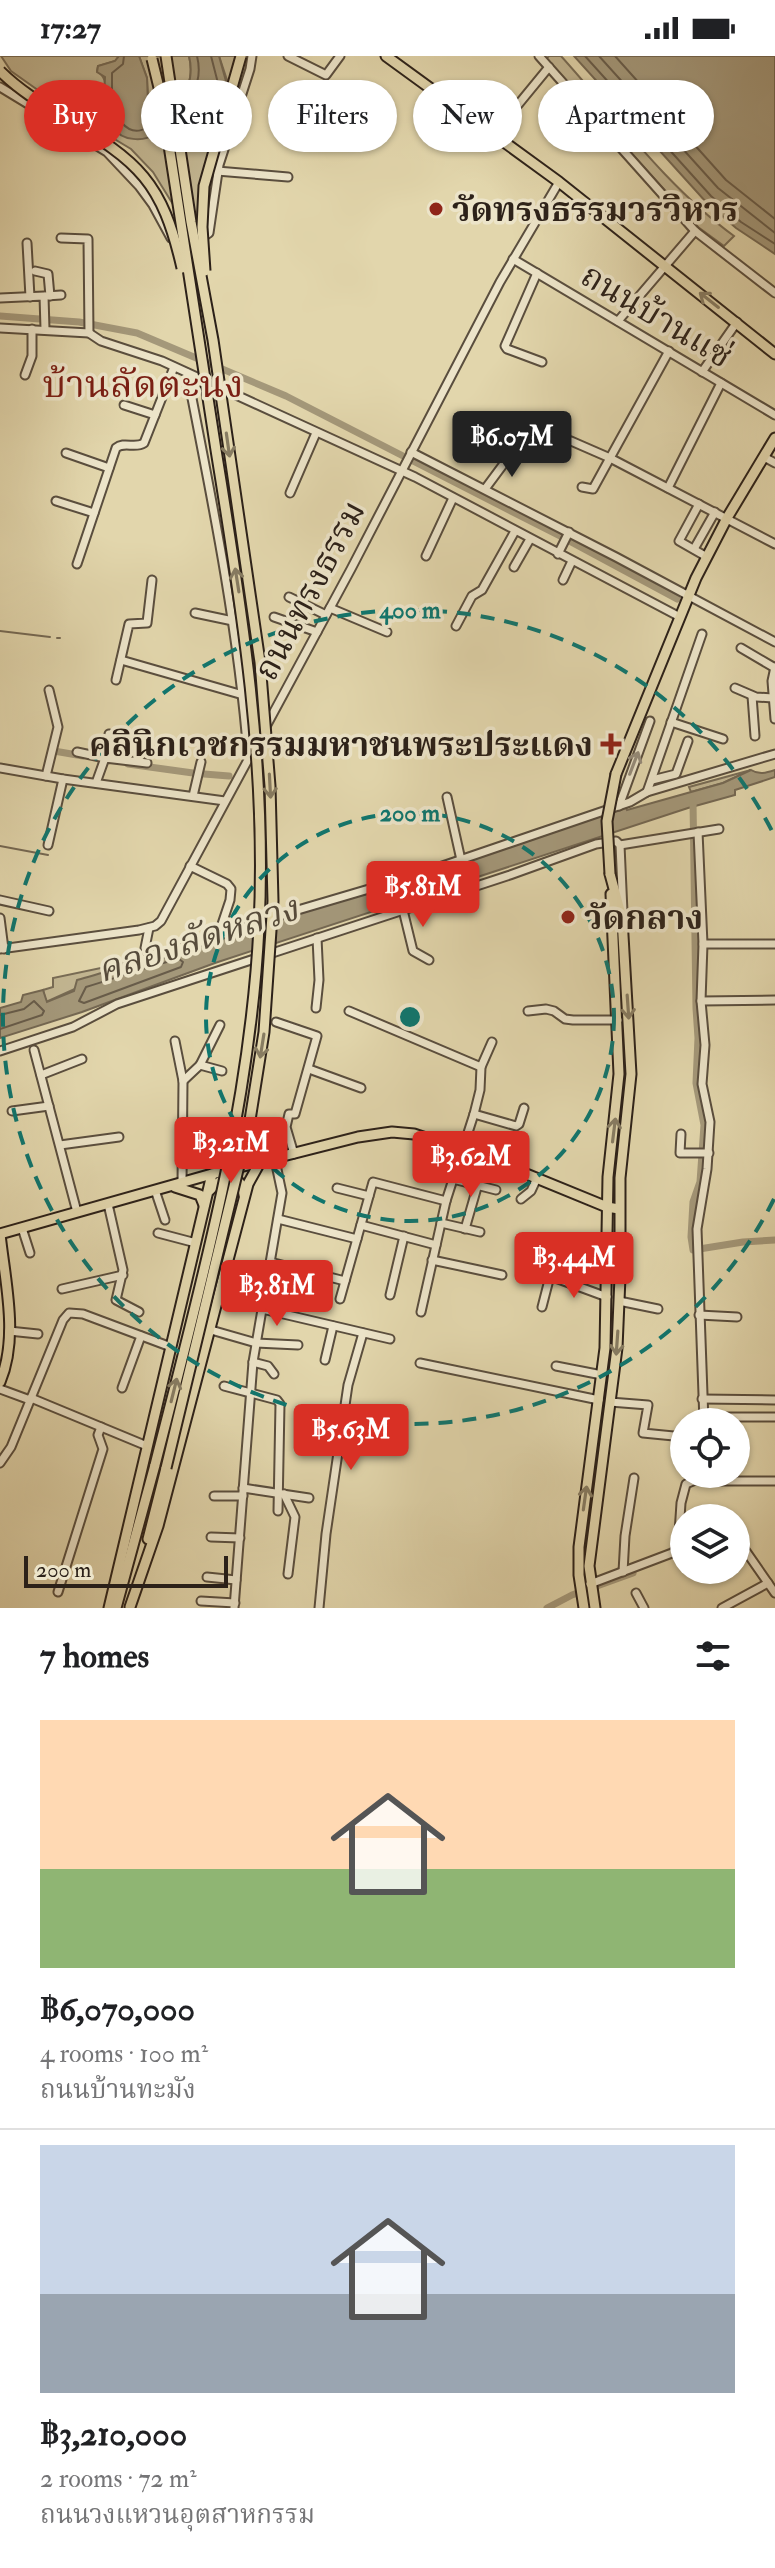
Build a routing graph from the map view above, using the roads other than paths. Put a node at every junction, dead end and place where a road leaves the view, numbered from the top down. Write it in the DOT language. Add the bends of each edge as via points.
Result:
graph roads {
  1 [pos="151,56"];
  2 [pos="166,56"];
  3 [pos="241,56"];
  4 [pos="252,56"];
  5 [pos="288,56"];
  6 [pos="340,56"];
  7 [pos="386,56"];
  8 [pos="539,56"];
  9 [pos="549,67"];
  10 [pos="0,71"];
  11 [pos="419,80"];
  12 [pos="0,87"];
  13 [pos="522,100"];
  14 [pos="518,152"];
  15 [pos="217,171"];
  16 [pos="288,177"];
  17 [pos="559,182"];
  18 [pos="695,231"];
  19 [pos="61,238"];
  20 [pos="27,243"];
  21 [pos="513,259"];
  22 [pos="665,266"];
  23 [pos="35,271"];
  24 [pos="537,273"];
  25 [pos="775,293"];
  26 [pos="61,295"];
  27 [pos="47,296"];
  28 [pos="30,297"];
  29 [pos="0,298"];
  30 [pos="618,321"];
  31 [pos="737,322"];
  32 [pos="45,327"];
  33 [pos="88,327"];
  34 [pos="0,328"];
  35 [pos="32,329"];
  36 [pos="213,340"];
  37 [pos="199,341"];
  38 [pos="669,351"];
  39 [pos="775,354"];
  40 [pos="542,362"];
  41 [pos="174,367"];
  42 [pos="702,372"];
  43 [pos="187,373"];
  44 [pos="25,375"];
  45 [pos="721,383"];
  46 [pos="124,405"];
  47 [pos="155,415"];
  48 [pos="775,415"];
  49 [pos="534,429"];
  50 [pos="316,433"];
  51 [pos="775,438"];
  52 [pos="514,450"];
  53 [pos="411,452"];
  54 [pos="66,453"];
  55 [pos="764,457"];
  56 [pos="610,458"];
  57 [pos="775,463"];
  58 [pos="109,468"];
  59 [pos="401,471"];
  60 [pos="582,487"];
  61 [pos="668,488"];
  62 [pos="485,489"];
  63 [pos="290,493"];
  64 [pos="453,498"];
  65 [pos="56,501"];
  66 [pos="699,504"];
  67 [pos="715,512"];
  68 [pos="94,513"];
  69 [pos="727,518"];
  70 [pos="515,531"];
  71 [pos="568,534"];
  72 [pos="530,539"];
  73 [pos="775,544"];
  74 [pos="694,549"];
  75 [pos="558,554"];
  76 [pos="426,556"];
  77 [pos="707,557"];
  78 [pos="572,561"];
  79 [pos="77,564"];
  80 [pos="514,567"];
  81 [pos="152,580"];
  82 [pos="563,580"];
  83 [pos="689,595"];
  84 [pos="289,597"];
  85 [pos="328,612"];
  86 [pos="195,613"];
  87 [pos="274,617"];
  88 [pos="680,617"];
  89 [pos="233,621"];
  90 [pos="456,626"];
  91 [pos="317,632"];
  92 [pos="387,632"];
  93 [pos="702,634"];
  94 [pos="775,642"];
  95 [pos="741,648"];
  96 [pos="121,660"];
  97 [pos="775,668"];
  98 [pos="116,680"];
  99 [pos="735,688"];
  100 [pos="49,690"];
  101 [pos="243,695"];
  102 [pos="752,696"];
  103 [pos="773,698"];
  104 [pos="639,717"];
  105 [pos="775,719"];
  106 [pos="650,721"];
  107 [pos="670,725"];
  108 [pos="109,734"];
  109 [pos="755,736"];
  110 [pos="723,739"];
  111 [pos="688,741"];
  112 [pos="77,752"];
  113 [pos="775,754"];
  114 [pos="105,758"];
  115 [pos="249,758"];
  116 [pos="201,762"];
  117 [pos="147,763"];
  118 [pos="0,768"];
  119 [pos="46,776"];
  120 [pos="63,779"];
  121 [pos="652,780"];
  122 [pos="96,783"];
  123 [pos="647,792"];
  124 [pos="193,796"];
  125 [pos="447,797"];
  126 [pos="225,801"];
  127 [pos="619,806"];
  128 [pos="719,829"];
  129 [pos="693,833"];
  130 [pos="48,845"];
  131 [pos="620,845"];
  132 [pos="461,860"];
  133 [pos="190,866"];
  134 [pos="610,874"];
  135 [pos="0,900"];
  136 [pos="403,910"];
  137 [pos="49,911"];
  138 [pos="0,918"];
  139 [pos="622,918"];
  140 [pos="149,928"];
  141 [pos="218,936"];
  142 [pos="317,938"];
  143 [pos="703,944"];
  144 [pos="775,944"];
  145 [pos="2,949"];
  146 [pos="429,960"];
  147 [pos="775,1000"];
  148 [pos="701,1001"];
  149 [pos="316,1008"];
  150 [pos="349,1011"];
  151 [pos="528,1011"];
  152 [pos="618,1020"];
  153 [pos="276,1022"];
  154 [pos="220,1025"];
  155 [pos="175,1041"];
  156 [pos="492,1042"];
  157 [pos="34,1050"];
  158 [pos="0,1051"];
  159 [pos="82,1059"];
  160 [pos="200,1065"];
  161 [pos="481,1067"];
  162 [pos="309,1069"];
  163 [pos="222,1071"];
  164 [pos="41,1075"];
  165 [pos="183,1081"];
  166 [pos="361,1088"];
  167 [pos="49,1106"];
  168 [pos="524,1108"];
  169 [pos="12,1111"];
  170 [pos="474,1114"];
  171 [pos="681,1134"];
  172 [pos="119,1137"];
  173 [pos="60,1145"];
  174 [pos="463,1150"];
  175 [pos="704,1153"];
  176 [pos="294,1154"];
  177 [pos="275,1160"];
  178 [pos="259,1164"];
  179 [pos="212,1174"];
  180 [pos="537,1178"];
  181 [pos="453,1179"];
  182 [pos="182,1183"];
  183 [pos="478,1184"];
  184 [pos="170,1186"];
  185 [pos="337,1188"];
  186 [pos="155,1190"];
  187 [pos="496,1190"];
  188 [pos="209,1193"];
  189 [pos="369,1196"];
  190 [pos="521,1199"];
  191 [pos="446,1201"];
  192 [pos="108,1204"];
  193 [pos="607,1207"];
  194 [pos="204,1208"];
  195 [pos="619,1209"];
  196 [pos="77,1212"];
  197 [pos="278,1219"];
  198 [pos="165,1220"];
  199 [pos="239,1221"];
  200 [pos="441,1223"];
  201 [pos="361,1225"];
  202 [pos="22,1228"];
  203 [pos="465,1229"];
  204 [pos="480,1232"];
  205 [pos="0,1233"];
  206 [pos="158,1233"];
  207 [pos="404,1236"];
  208 [pos="357,1239"];
  209 [pos="196,1243"];
  210 [pos="436,1245"];
  211 [pos="30,1253"];
  212 [pos="607,1257"];
  213 [pos="620,1257"];
  214 [pos="432,1260"];
  215 [pos="270,1262"];
  216 [pos="123,1275"];
  217 [pos="502,1275"];
  218 [pos="237,1276"];
  219 [pos="345,1281"];
  220 [pos="267,1284"];
  221 [pos="62,1289"];
  222 [pos="390,1295"];
  223 [pos="607,1297"];
  224 [pos="340,1299"];
  225 [pos="619,1301"];
  226 [pos="542,1307"];
  227 [pos="262,1309"];
  228 [pos="658,1309"];
  229 [pos="139,1312"];
  230 [pos="421,1312"];
  231 [pos="699,1315"];
  232 [pos="737,1317"];
  233 [pos="333,1326"];
  234 [pos="211,1330"];
  235 [pos="9,1331"];
  236 [pos="363,1333"];
  237 [pos="38,1334"];
  238 [pos="141,1336"];
  239 [pos="390,1339"];
  240 [pos="256,1343"];
  241 [pos="298,1345"];
  242 [pos="171,1347"];
  243 [pos="325,1360"];
  244 [pos="253,1362"];
  245 [pos="420,1363"];
  246 [pos="556,1366"];
  247 [pos="274,1374"];
  248 [pos="602,1375"];
  249 [pos="0,1382"];
  250 [pos="224,1386"];
  251 [pos="122,1388"];
  252 [pos="0,1389"];
  253 [pos="250,1392"];
  254 [pos="31,1399"];
  255 [pos="702,1399"];
  256 [pos="599,1400"];
  257 [pos="775,1400"];
  258 [pos="610,1402"];
  259 [pos="703,1408"];
  260 [pos="775,1417"];
  261 [pos="750,1418"];
  262 [pos="101,1427"];
  263 [pos="670,1436"];
  264 [pos="147,1446"];
  265 [pos="591,1458"];
  266 [pos="602,1459"];
  267 [pos="0,1463"];
  268 [pos="634,1478"];
  269 [pos="750,1481"];
  270 [pos="775,1481"];
  271 [pos="243,1492"];
  272 [pos="281,1493"];
  273 [pos="214,1496"];
  274 [pos="309,1498"];
  275 [pos="278,1511"];
  276 [pos="211,1537"];
  277 [pos="240,1538"];
  278 [pos="670,1554"];
  279 [pos="750,1557"];
  280 [pos="623,1572"];
  281 [pos="288,1574"];
  282 [pos="584,1574"];
  283 [pos="207,1577"];
  284 [pos="236,1580"];
  285 [pos="768,1583"];
  286 [pos="588,1590"];
  287 [pos="58,1592"];
  288 [pos="636,1593"];
  289 [pos="775,1593"];
  290 [pos="201,1601"];
  291 [pos="234,1606"];
  292 [pos="109,1608"];
  293 [pos="116,1608"];
  294 [pos="130,1608"];
  295 [pos="319,1608"];
  296 [pos="584,1608"];
  297 [pos="595,1608"];
  298 [pos="644,1608"];
  299 [pos="722,1608"];
  1 -- 37 [label="main road, bridge"];
  2 -- 36 [label="main road, bridge"];
  3 -- 36 [label="main road, bridge" via="202,206"];
  4 -- 15 [label="street"];
  5 -- 6 [label="street" via="324,75"];
  7 -- 11 [label="main road"];
  8 -- 9 [label="street"];
  9 -- 13 [label="street"];
  9 -- 18 [label="street"];
  10 -- 37 [label="main road, bridge" via="142,173 172,229"];
  12 -- 15 [label="street" via="107,152 153,205 174,243 197,241 209,233"];
  14 -- 17 [label="main road"];
  15 -- 16 [label="street"];
  17 -- 21 [label="street, ถนนทรงธรรม"];
  17 -- 22 [label="main road"];
  18 -- 22 [label="street"];
  18 -- 25 [label="street"];
  19 -- 33 [label="street" via="88,239"];
  20 -- 28 [label="street"];
  21 -- 24 [label="street, ถนนบ้านแซ่"];
  21 -- 53 [label="street, ถนนทรงธรรม"];
  22 -- 30 [label="street"];
  31 -- 22 [label="main road, one-way"];
  23 -- 27 [label="street" via="48,274"];
  24 -- 30 [label="street, ถนนบ้านแซ่"];
  24 -- 40 [label="street" via="505,346"];
  26 -- 27 [label="street"];
  27 -- 28 [label="street"];
  27 -- 32 [label="street"];
  28 -- 29 [label="street"];
  30 -- 38 [label="street, ถนนบ้านแซ่"];
  31 -- 39 [label="main road"];
  31 -- 42 [label="street"];
  32 -- 33 [label="street"];
  32 -- 35 [label="street"];
  33 -- 41 [label="street" via="101,341"];
  34 -- 35 [label="street"];
  35 -- 44 [label="street" via="32,356"];
  36 -- 294 [label="main road, one-way, bridge" via="264,698 273,901 264,1032 250,1120"];
  293 -- 37 [label="main road, one-way, bridge" via="231,1152 259,927 260,793 254,706"];
  38 -- 42 [label="street, ถนนบ้านแซ่"];
  38 -- 56 [label="street"];
  41 -- 43 [label="street"];
  41 -- 47 [label="street"];
  42 -- 45 [label="street, ถนนบ้านแซ่"];
  43 -- 50 [label="street"];
  43 -- 89 [label="street"];
  45 -- 48 [label="street, ถนนบ้านแซ่"];
  45 -- 61 [label="street"];
  46 -- 47 [label="street"];
  47 -- 58 [label="street" via="144,443 118,445"];
  49 -- 56 [label="street"];
  50 -- 59 [label="street"];
  50 -- 63 [label="street"];
  51 -- 55 [label="main road"];
  52 -- 62 [label="street"];
  53 -- 59 [label="street, ถนนทรงธรรม"];
  53 -- 62 [label="street"];
  54 -- 58 [label="street"];
  55 -- 57 [label="street"];
  55 -- 69 [label="main road"];
  56 -- 60 [label="street" via="593,489"];
  56 -- 61 [label="street"];
  58 -- 68 [label="street"];
  59 -- 64 [label="street"];
  59 -- 85 [label="street, ถนนทรงธรรม"];
  61 -- 66 [label="street"];
  62 -- 71 [label="street"];
  64 -- 70 [label="street"];
  64 -- 76 [label="street"];
  65 -- 68 [label="street"];
  66 -- 67 [label="street"];
  66 -- 74 [label="street" via="679,541"];
  67 -- 69 [label="street"];
  67 -- 74 [label="street"];
  68 -- 79 [label="street"];
  69 -- 73 [label="street"];
  69 -- 77 [label="main road"];
  70 -- 72 [label="street"];
  70 -- 90 [label="street"];
  71 -- 75 [label="street"];
  71 -- 83 [label="street"];
  72 -- 75 [label="street"];
  72 -- 80 [label="street"];
  74 -- 77 [label="street"];
  75 -- 78 [label="street"];
  77 -- 83 [label="main road"];
  78 -- 82 [label="street"];
  78 -- 88 [label="street"];
  81 -- 96 [label="street" via="147,623 129,623"];
  83 -- 88 [label="main road"];
  83 -- 94 [label="street"];
  84 -- 85 [label="street"];
  85 -- 91 [label="street, ถนนทรงธรรม"];
  85 -- 92 [label="street"];
  86 -- 89 [label="street"];
  87 -- 91 [label="street"];
  88 -- 104 [label="main road"];
  89 -- 101 [label="street"];
  91 -- 115 [label="street, ถนนทรงธรรม"];
  93 -- 107 [label="street"];
  95 -- 97 [label="street"];
  96 -- 98 [label="street"];
  96 -- 101 [label="street"];
  97 -- 103 [label="street"];
  99 -- 102 [label="street"];
  100 -- 119 [label="street" via="58,727"];
  101 -- 115 [label="street"];
  102 -- 103 [label="street"];
  102 -- 109 [label="street"];
  103 -- 105 [label="street"];
  104 -- 106 [label="street"];
  104 -- 134 [label="main road, bridge" via="616,774 607,821"];
  106 -- 107 [label="street"];
  127 -- 106 [label="street, one-way"];
  107 -- 110 [label="street"];
  107 -- 121 [label="street"];
  108 -- 114 [label="street"];
  111 -- 121 [label="street" via="676,774"];
  112 -- 114 [label="street"];
  113 -- 123 [label="street"];
  114 -- 117 [label="street"];
  114 -- 122 [label="street"];
  115 -- 126 [label="street, ถนนทรงธรรม"];
  116 -- 124 [label="street"];
  118 -- 119 [label="street"];
  119 -- 120 [label="street"];
  120 -- 122 [label="street"];
  120 -- 130 [label="street"];
  121 -- 123 [label="street"];
  122 -- 124 [label="street"];
  123 -- 127 [label="street"];
  124 -- 126 [label="street"];
  125 -- 132 [label="street"];
  126 -- 133 [label="street, ถนนทรงธรรม"];
  127 -- 132 [label="street"];
  128 -- 129 [label="street"];
  129 -- 131 [label="street"];
  129 -- 143 [label="street"];
  131 -- 136 [label="street" via="596,844"];
  131 -- 139 [label="street"];
  132 -- 141 [label="street"];
  133 -- 140 [label="street, ถนนทรงธรรม" via="161,921"];
  133 -- 141 [label="street" via="231,889"];
  134 -- 139 [label="main road"];
  134 -- 152 [label="main road"];
  135 -- 137 [label="street"];
  136 -- 142 [label="street"];
  136 -- 146 [label="street" via="413,951"];
  138 -- 145 [label="street"];
  139 -- 195 [label="main road, one-way" via="631,1074"];
  140 -- 141 [label="street" via="145,948 152,957"];
  140 -- 145 [label="street"];
  142 -- 149 [label="street"];
  142 -- 158 [label="street" via="117,1004 73,1027"];
  143 -- 144 [label="street"];
  143 -- 148 [label="street"];
  147 -- 148 [label="street"];
  148 -- 175 [label="street" via="702,1084 710,1122"];
  150 -- 161 [label="street"];
  151 -- 152 [label="street" via="546,1009 573,1020"];
  193 -- 152 [label="main road, one-way"];
  153 -- 162 [label="street" via="317,1036"];
  154 -- 160 [label="street"];
  155 -- 165 [label="street"];
  156 -- 161 [label="street"];
  157 -- 164 [label="street"];
  159 -- 164 [label="street"];
  160 -- 163 [label="street"];
  160 -- 165 [label="street"];
  161 -- 170 [label="street"];
  162 -- 166 [label="street"];
  162 -- 176 [label="street" via="295,1114 289,1114 286,1125"];
  164 -- 167 [label="street"];
  165 -- 182 [label="street"];
  167 -- 169 [label="street"];
  167 -- 173 [label="street"];
  168 -- 170 [label="street" via="516,1126"];
  170 -- 174 [label="street"];
  171 -- 175 [label="street" via="680,1153"];
  172 -- 173 [label="street"];
  173 -- 196 [label="street"];
  174 -- 176 [label="main road" via="392,1132"];
  174 -- 180 [label="main road"];
  174 -- 181 [label="street"];
  175 -- 231 [label="street" via="697,1229"];
  176 -- 177 [label="main road"];
  177 -- 178 [label="main road"];
  177 -- 197 [label="street" via="282,1193"];
  178 -- 179 [label="main road"];
  178 -- 199 [label="main road"];
  179 -- 182 [label="main road"];
  179 -- 188 [label="main road"];
  180 -- 190 [label="street"];
  180 -- 193 [label="main road"];
  181 -- 183 [label="street"];
  181 -- 191 [label="street"];
  182 -- 184 [label="main road"];
  183 -- 187 [label="street"];
  183 -- 203 [label="street"];
  184 -- 186 [label="main road"];
  184 -- 194 [label="main road" via="200,1195"];
  185 -- 189 [label="street"];
  186 -- 192 [label="main road"];
  186 -- 198 [label="street"];
  188 -- 194 [label="main road"];
  188 -- 199 [label="main road" via="227,1178 239,1181 244,1194"];
  189 -- 191 [label="street" via="374,1181"];
  189 -- 201 [label="street"];
  191 -- 200 [label="street"];
  192 -- 196 [label="main road"];
  192 -- 216 [label="street"];
  193 -- 195 [label="main road"];
  193 -- 212 [label="main road"];
  194 -- 209 [label="main road"];
  195 -- 213 [label="main road"];
  196 -- 202 [label="main road"];
  197 -- 208 [label="street"];
  197 -- 215 [label="street"];
  199 -- 234 [label="main road"];
  200 -- 203 [label="street"];
  200 -- 210 [label="street"];
  201 -- 207 [label="street"];
  201 -- 208 [label="street"];
  202 -- 205 [label="main road"];
  202 -- 211 [label="street"];
  203 -- 204 [label="street"];
  205 -- 235 [label="main road"];
  206 -- 209 [label="street"];
  207 -- 210 [label="street"];
  207 -- 222 [label="street"];
  208 -- 219 [label="street"];
  209 -- 242 [label="main road"];
  210 -- 214 [label="street"];
  212 -- 213 [label="main road"];
  212 -- 223 [label="main road"];
  213 -- 225 [label="main road"];
  214 -- 217 [label="street"];
  214 -- 230 [label="street"];
  215 -- 219 [label="street"];
  215 -- 220 [label="street"];
  216 -- 221 [label="street"];
  216 -- 229 [label="street" via="116,1300"];
  218 -- 220 [label="street"];
  219 -- 224 [label="street"];
  220 -- 227 [label="street"];
  223 -- 226 [label="street" via="550,1276"];
  223 -- 248 [label="main road"];
  225 -- 228 [label="street"];
  225 -- 258 [label="main road, one-way"];
  227 -- 233 [label="street"];
  227 -- 240 [label="street"];
  231 -- 232 [label="street"];
  231 -- 255 [label="street"];
  233 -- 236 [label="street"];
  233 -- 243 [label="street"];
  234 -- 240 [label="street"];
  234 -- 294 [label="main road"];
  235 -- 237 [label="street"];
  235 -- 249 [label="main road"];
  236 -- 239 [label="street"];
  236 -- 295 [label="street" via="348,1385"];
  238 -- 242 [label="street"];
  238 -- 251 [label="street"];
  238 -- 254 [label="street" via="69,1313"];
  240 -- 241 [label="street"];
  240 -- 244 [label="street"];
  242 -- 264 [label="main road"];
  244 -- 247 [label="street"];
  244 -- 253 [label="street"];
  245 -- 256 [label="street"];
  246 -- 248 [label="street"];
  248 -- 256 [label="main road"];
  250 -- 253 [label="street"];
  252 -- 254 [label="street"];
  253 -- 271 [label="street"];
  253 -- 272 [label="street" via="280,1404"];
  254 -- 262 [label="street"];
  254 -- 267 [label="street"];
  255 -- 257 [label="street"];
  255 -- 259 [label="street"];
  256 -- 265 [label="main road"];
  258 -- 263 [label="street" via="648,1405 643,1433"];
  258 -- 266 [label="main road"];
  260 -- 261 [label="street"];
  262 -- 264 [label="street"];
  262 -- 287 [label="street" via="103,1449"];
  264 -- 292 [label="main road"];
  265 -- 266 [label="main road"];
  282 -- 265 [label="main road, one-way" via="580,1538"];
  266 -- 282 [label="main road"];
  268 -- 280 [label="street"];
  269 -- 270 [label="street"];
  271 -- 272 [label="street"];
  271 -- 273 [label="street"];
  271 -- 277 [label="street"];
  272 -- 274 [label="street"];
  272 -- 275 [label="street"];
  272 -- 281 [label="street" via="295,1517"];
  276 -- 277 [label="street"];
  277 -- 284 [label="street"];
  278 -- 280 [label="street"];
  279 -- 285 [label="street"];
  280 -- 286 [label="street"];
  282 -- 286 [label="main road"];
  283 -- 284 [label="street"];
  284 -- 291 [label="street"];
  285 -- 289 [label="street"];
  285 -- 299 [label="street"];
  286 -- 296 [label="main road"];
  286 -- 297 [label="main road"];
  288 -- 298 [label="street"];
  290 -- 291 [label="street"];
}
